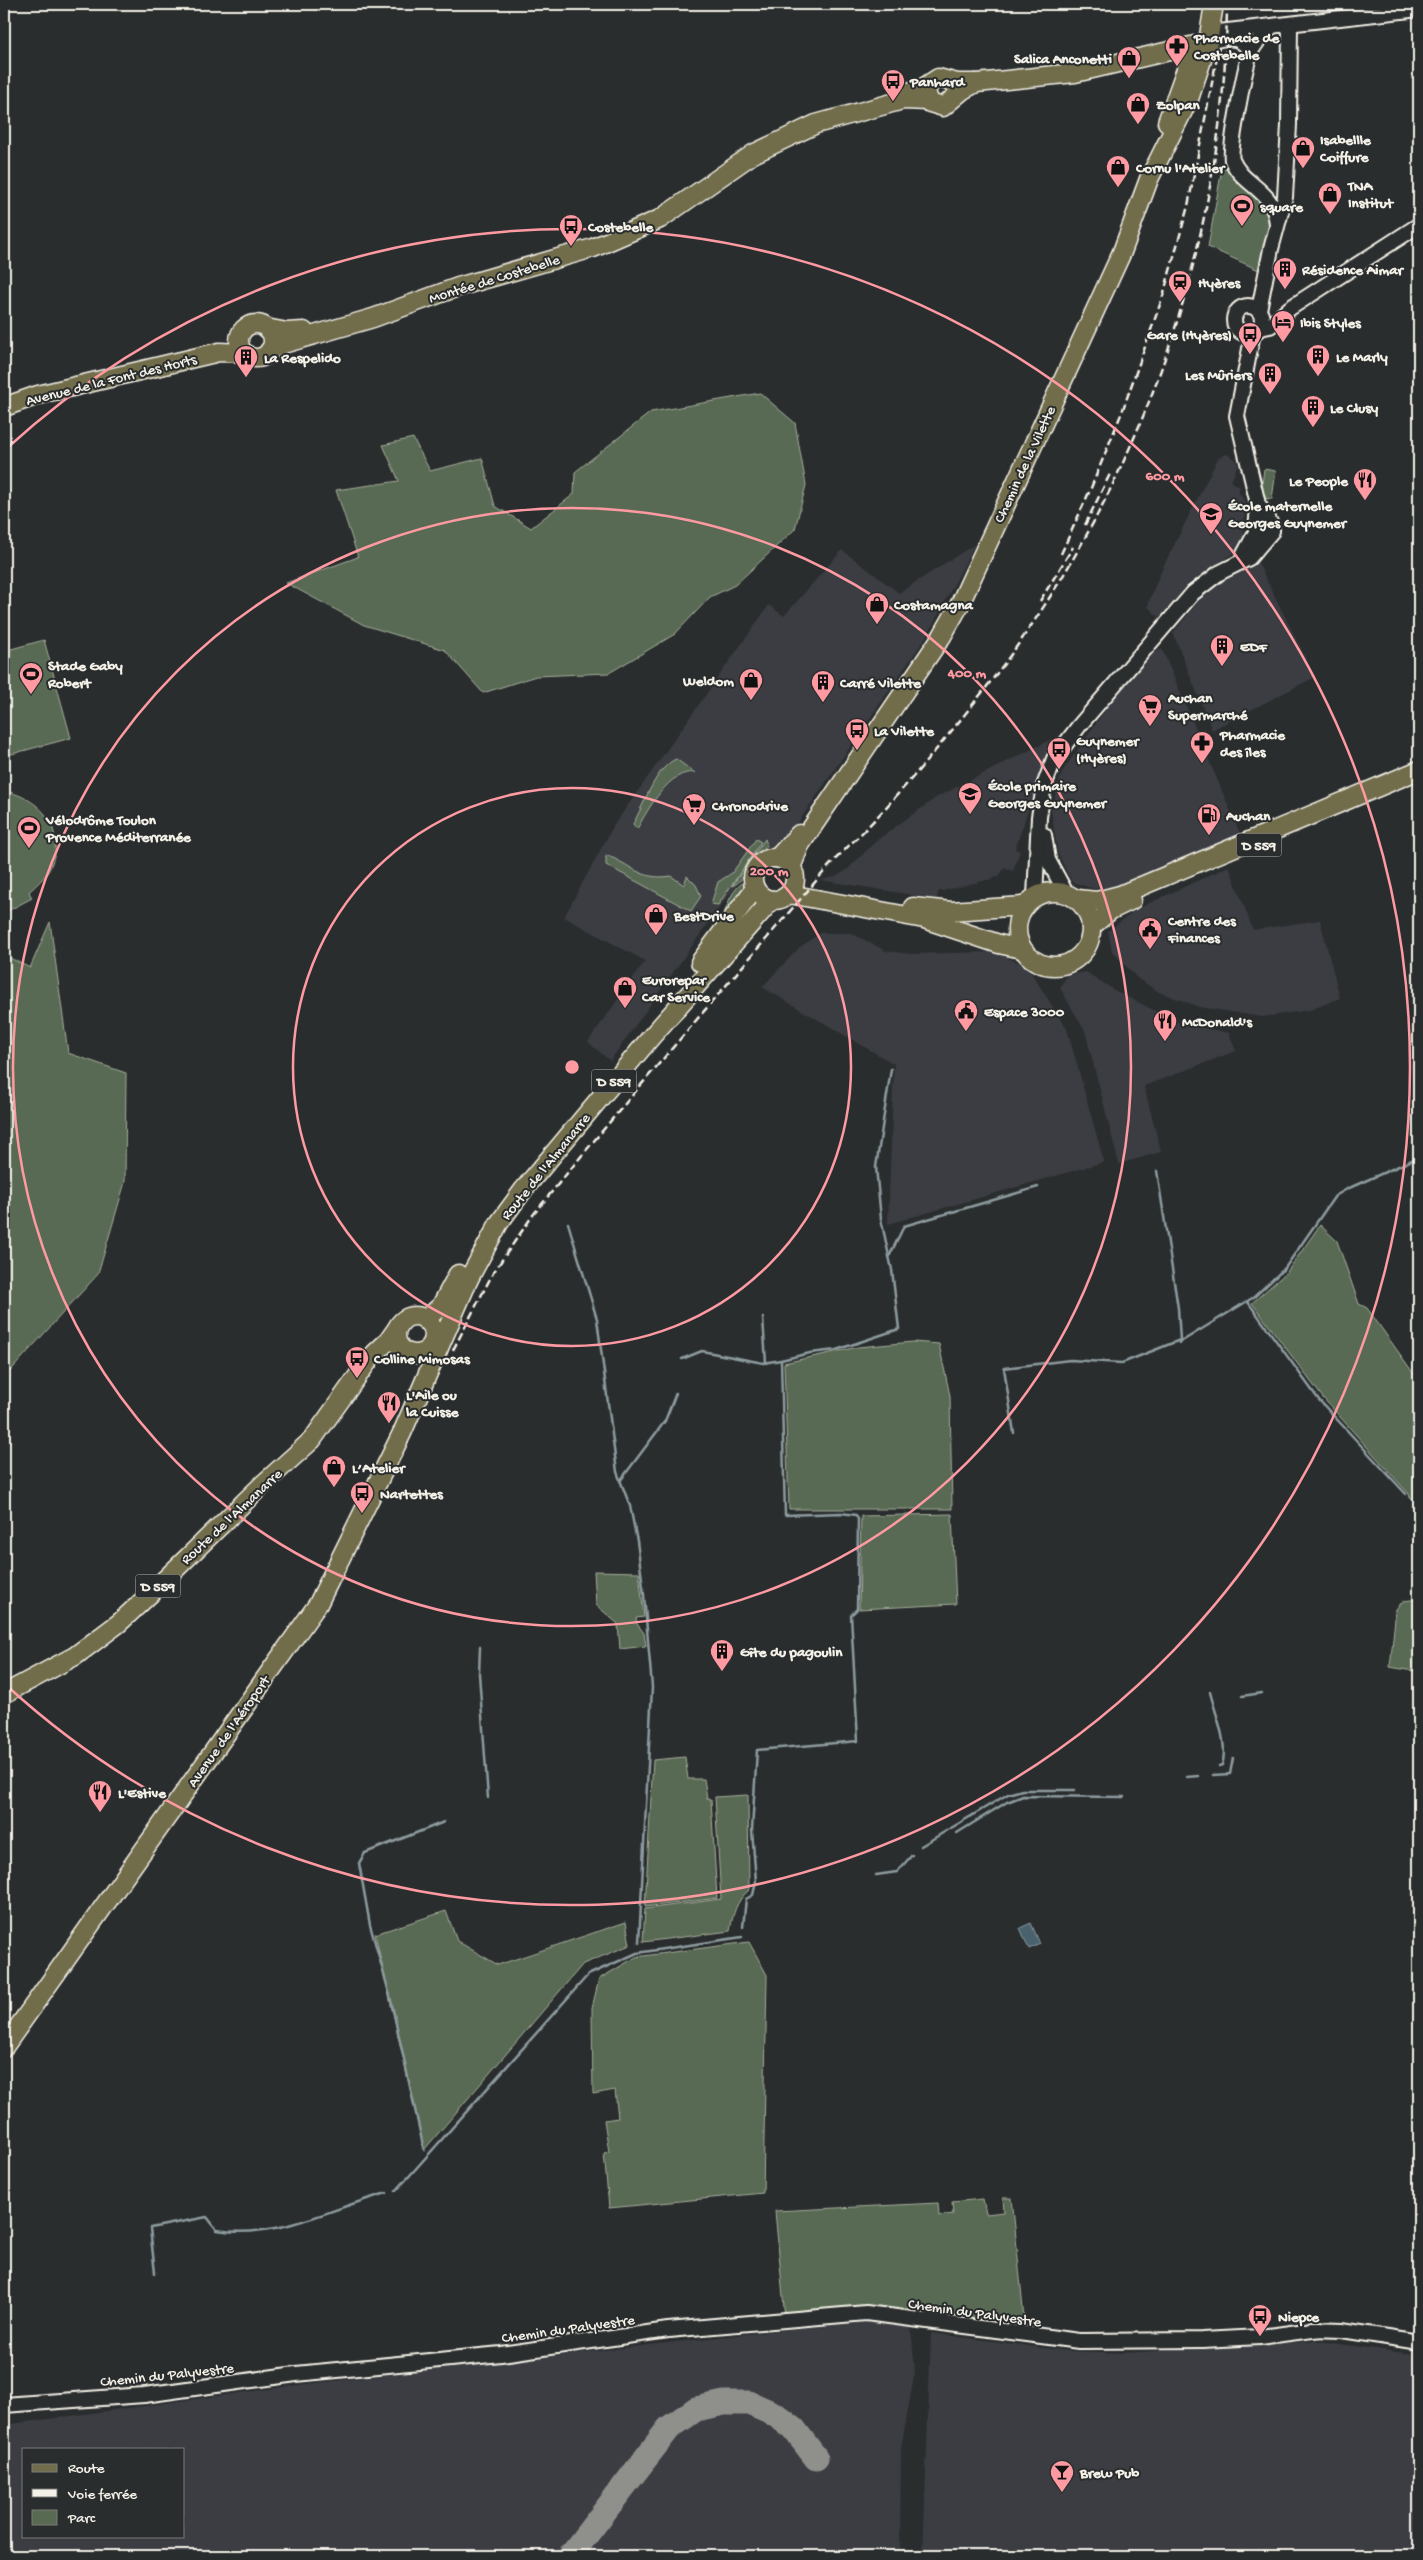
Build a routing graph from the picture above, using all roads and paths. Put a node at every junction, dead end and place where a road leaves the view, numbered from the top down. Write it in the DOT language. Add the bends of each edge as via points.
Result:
graph roads {
  1 [pos="1419,9"];
  2 [pos="1290,24"];
  3 [pos="1271,27"];
  4 [pos="1203,28"];
  5 [pos="1250,54"];
  6 [pos="950,82"];
  7 [pos="977,83"];
  8 [pos="928,93"];
  9 [pos="954,99"];
  10 [pos="1149,179"];
  11 [pos="710,184"];
  12 [pos="1266,196"];
  13 [pos="1285,197"];
  14 [pos="1419,225"];
  15 [pos="1277,227"];
  16 [pos="1256,310"];
  17 [pos="1281,314"];
  18 [pos="266,328"];
  19 [pos="1251,331"];
  20 [pos="240,336"];
  21 [pos="269,351"];
  22 [pos="220,352"];
  23 [pos="244,353"];
  24 [pos="4,408"];
  25 [pos="1109,694"];
  26 [pos="1419,770"];
  27 [pos="1419,778"];
  28 [pos="788,874"];
  29 [pos="755,888"];
  30 [pos="1072,896"];
  31 [pos="772,900"];
  32 [pos="1029,901"];
  33 [pos="1092,928"];
  34 [pos="1022,949"];
  35 [pos="471,1274"];
  36 [pos="400,1324"];
  37 [pos="429,1325"];
  38 [pos="427,1350"];
  39 [pos="406,1352"];
  40 [pos="365,1368"];
  41 [pos="420,1388"];
  42 [pos="4,1694"];
  43 [pos="4,2047"];
  44 [pos="1419,2342"];
  45 [pos="4,2405"];
  1 -- 2 [label="street"];
  2 -- 3 [label="street"];
  2 -- 13 [label="street" via="1290,125"];
  3 -- 4 [label="street"];
  3 -- 5 [label="street" via="1259,38"];
  4 -- 5 [label="street" via="1244,44"];
  4 -- 7 [label="main road, Montée de Costebelle" via="1085,72"];
  4 -- 10 [label="main road, Chemin de la Vilette" via="1189,99"];
  4 -- 10 [label="main road, Chemin de la Vilette" via="1185,54 1188,65 1160,139"];
  5 -- 12 [label="street" via="1230,153 1237,169"];
  6 -- 7 [label="main road, Montée de Costebelle"];
  6 -- 8 [label="main road, Montée de Costebelle" via="938,78"];
  6 -- 9 [label="main road"];
  7 -- 9 [label="main road, Montée de Costebelle"];
  8 -- 9 [label="main road, Montée de Costebelle" via="940,107"];
  8 -- 11 [label="main road, Montée de Costebelle" via="816,124 753,154"];
  10 -- 28 [label="main road, Chemin de la Vilette" via="1122,252 959,606 800,845"];
  11 -- 18 [label="main road, Montée de Costebelle" via="634,223 581,244 508,262 464,280 302,332"];
  11 -- 21 [label="main road, Montée de Costebelle" via="660,219 616,239 458,287"];
  12 -- 13 [label="street"];
  12 -- 15 [label="street" via="1274,206"];
  13 -- 15 [label="street"];
  14 -- 17 [label="street"];
  15 -- 16 [label="street"];
  16 -- 17 [label="street"];
  16 -- 19 [label="street" via="1262,323"];
  16 -- 19 [label="street" via="1240,308 1235,314 1234,323"];
  17 -- 19 [label="street" via="1270,326"];
  18 -- 20 [label="main road" via="251,325 244,328"];
  18 -- 21 [label="main road" via="272,339"];
  19 -- 25 [label="street" via="1237,416 1258,504 1261,527 1255,553 1193,593"];
  20 -- 22 [label="main road, Avenue de la Font des Horts"];
  20 -- 23 [label="main road" via="239,343"];
  21 -- 23 [label="main road" via="258,357"];
  22 -- 23 [label="main road, Avenue de la Font des Horts"];
  22 -- 24 [label="main road, Avenue de la Font des Horts" via="47,393"];
  25 -- 30 [label="street" via="1059,770 1044,821 1048,860"];
  25 -- 32 [label="street" via="1079,726 1050,769 1039,817"];
  26 -- 30 [label="main road, D 559" via="1120,895 1098,901"];
  27 -- 33 [label="main road, D 559" via="1123,903"];
  28 -- 29 [label="main road" via="768,859 758,865 753,876"];
  28 -- 31 [label="main road" via="781,899"];
  28 -- 32 [label="main road" via="815,890 920,908 951,911"];
  28 -- 34 [label="main road"];
  29 -- 31 [label="main road"];
  29 -- 37 [label="main road, Route de l'Almanarre / D 559" via="715,944 500,1202"];
  30 -- 32 [label="main road" via="1045,892"];
  30 -- 33 [label="main road" via="1087,912"];
  31 -- 35 [label="main road, Route de l'Almanarre / D 559" via="524,1189 499,1223"];
  32 -- 34 [label="main road" via="1018,916 1016,928"];
  33 -- 34 [label="main road" via="1080,956 1063,966 1041,964"];
  35 -- 37 [label="main road, Route de l'Almanarre / D 559" via="452,1308"];
  35 -- 41 [label="main road, Avenue de l'Aéroport"];
  36 -- 37 [label="main road" via="409,1318"];
  36 -- 39 [label="main road" via="396,1334 399,1346"];
  36 -- 40 [label="main road, Route de l'Almanarre / D 559"];
  37 -- 38 [label="main road" via="434,1338"];
  38 -- 39 [label="main road" via="418,1354"];
  38 -- 41 [label="main road, Avenue de l'Aéroport"];
  39 -- 40 [label="main road, Route de l'Almanarre / D 559" via="386,1354"];
  39 -- 41 [label="main road, Avenue de l'Aéroport"];
  40 -- 42 [label="main road, Route de l'Almanarre / D 559" via="312,1440 118,1623 75,1656"];
  41 -- 43 [label="main road, Avenue de l'Aéroport" via="402,1433 318,1604"];
  44 -- 45 [label="street, Chemin du Palyvestre" via="1320,2329 1202,2340 1079,2341 866,2313 668,2330 501,2354 296,2374 144,2395"];
}
